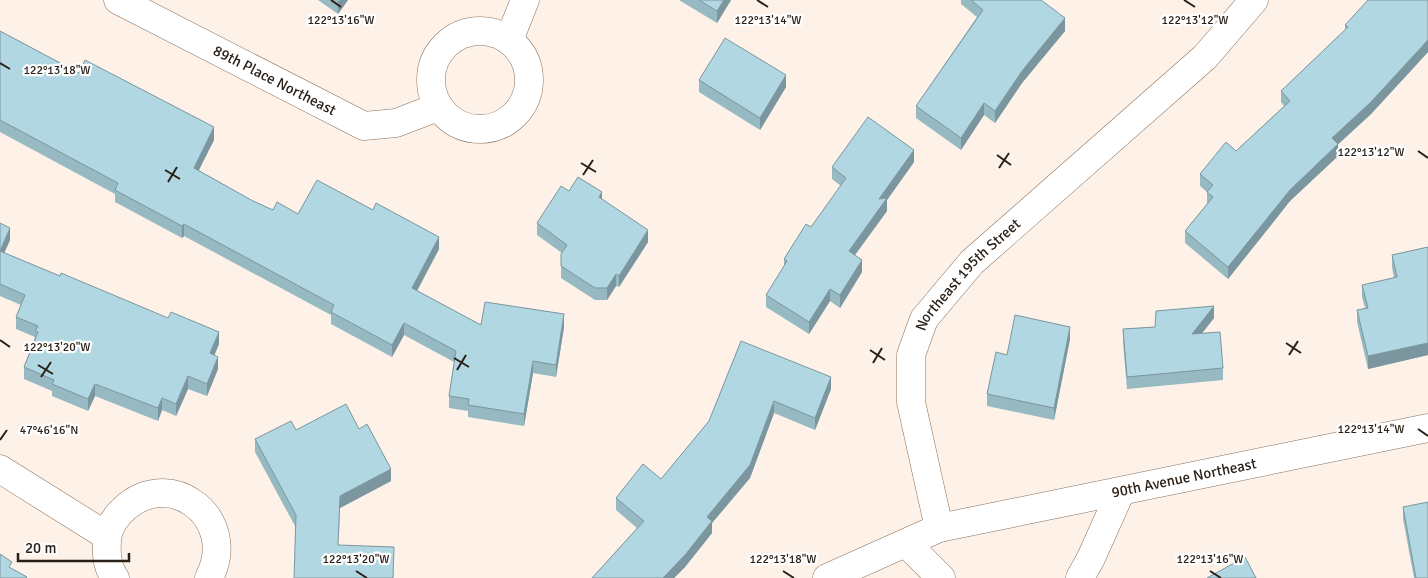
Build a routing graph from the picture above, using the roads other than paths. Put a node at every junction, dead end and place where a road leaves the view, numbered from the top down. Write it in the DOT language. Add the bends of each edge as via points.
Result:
graph roads {
  1 [pos="118,0"];
  2 [pos="525,0"];
  3 [pos="1254,0"];
  4 [pos="509,40"];
  5 [pos="438,107"];
  6 [pos="1428,428"];
  7 [pos="0,469"];
  8 [pos="1121,491"];
  9 [pos="939,528"];
  10 [pos="107,536"];
  11 [pos="906,543"];
  12 [pos="115,578"];
  13 [pos="209,578"];
  14 [pos="827,578"];
  15 [pos="942,578"];
  16 [pos="1080,578"];
  1 -- 5 [label="street, 89th Place Northeast" via="364,126 396,123"];
  2 -- 4 [label="street"];
  3 -- 9 [label="street, Northeast 195th Street" via="1205,57 972,262 924,319 912,355 911,402"];
  4 -- 5 [label="street" via="492,32 472,31 454,38 440,51 432,69 431,89"];
  4 -- 5 [label="street" via="522,54 529,72 528,92 520,109 506,122 488,130 468,129 451,121"];
  6 -- 8 [label="street, 90th Avenue Northeast"];
  7 -- 10 [label="street"];
  8 -- 9 [label="street, 90th Avenue Northeast"];
  8 -- 16 [label="street"];
  9 -- 11 [label="street"];
  10 -- 12 [label="street" via="106,556"];
  10 -- 13 [label="street" via="114,520 126,506 142,497 159,493 177,495 193,502 206,514 215,530 218,548"];
  11 -- 14 [label="street"];
  11 -- 15 [label="street"];
}
